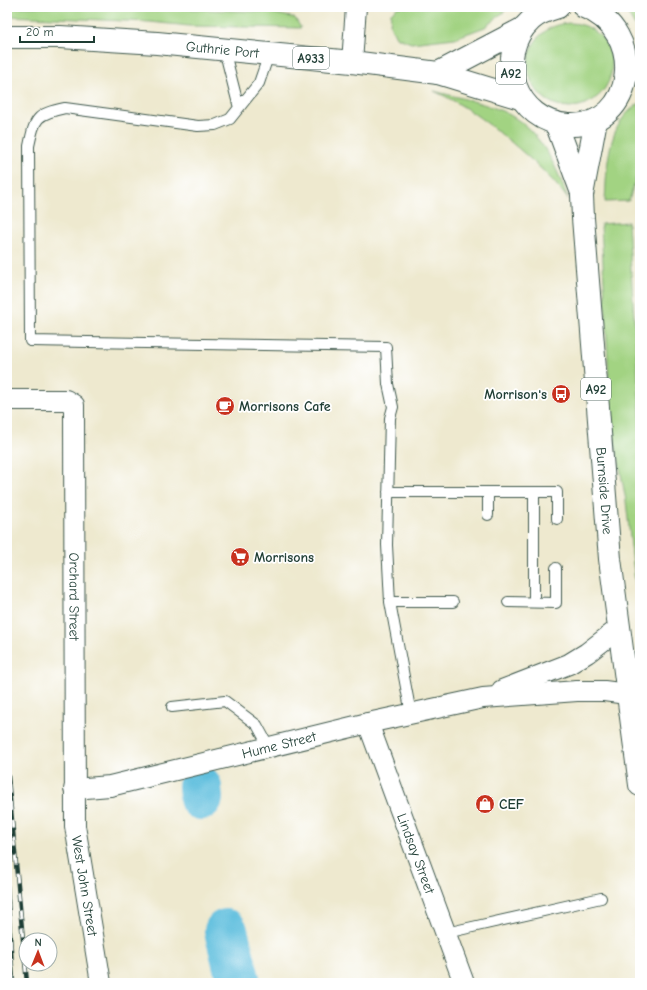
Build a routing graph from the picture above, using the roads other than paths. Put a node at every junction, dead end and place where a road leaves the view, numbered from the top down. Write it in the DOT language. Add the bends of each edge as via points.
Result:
graph roads {
  1 [pos="356,7"];
  2 [pos="584,7"];
  3 [pos="549,9"];
  4 [pos="613,15"];
  5 [pos="522,29"];
  6 [pos="7,37"];
  7 [pos="633,48"];
  8 [pos="224,49"];
  9 [pos="269,54"];
  10 [pos="352,62"];
  11 [pos="438,73"];
  12 [pos="640,94"];
  13 [pos="520,98"];
  14 [pos="239,108"];
  15 [pos="604,114"];
  16 [pos="556,124"];
  17 [pos="582,194"];
  18 [pos="7,400"];
  19 [pos="388,492"];
  20 [pos="488,492"];
  21 [pos="534,492"];
  22 [pos="488,515"];
  23 [pos="557,519"];
  24 [pos="556,568"];
  25 [pos="390,602"];
  26 [pos="453,602"];
  27 [pos="508,602"];
  28 [pos="534,602"];
  29 [pos="618,629"];
  30 [pos="627,694"];
  31 [pos="484,698"];
  32 [pos="172,707"];
  33 [pos="411,714"];
  34 [pos="368,723"];
  35 [pos="269,747"];
  36 [pos="640,785"];
  37 [pos="74,789"];
  38 [pos="600,898"];
  39 [pos="446,933"];
  40 [pos="101,983"];
  41 [pos="464,983"];
  1 -- 10 [label="street"];
  2 -- 4 [label="main road, A92"];
  3 -- 5 [label="main road, A92"];
  4 -- 7 [label="main road, A92"];
  5 -- 11 [label="main road"];
  5 -- 13 [label="main road, A92" via="511,56 514,85"];
  6 -- 8 [label="main road, Guthrie Port / A933" via="60,37"];
  7 -- 15 [label="main road, A92" via="629,81 622,96"];
  8 -- 9 [label="main road, Guthrie Port / A933"];
  8 -- 14 [label="lane"];
  9 -- 10 [label="main road, Guthrie Port / A933"];
  9 -- 14 [label="lane" via="259,83"];
  10 -- 11 [label="main road, Guthrie Port / A933"];
  11 -- 13 [label="main road, Guthrie Port / A933"];
  12 -- 15 [label="main road"];
  13 -- 16 [label="main road, A92" via="530,110"];
  14 -- 19 [label="lane" via="230,119 215,125 198,126 64,108 47,112 34,123 29,146 30,341 386,348 388,384 393,407 390,418"];
  15 -- 16 [label="main road, A92" via="583,124"];
  15 -- 17 [label="main road, Burnside Drive / A92"];
  16 -- 17 [label="main road, Burnside Drive / A92"];
  17 -- 29 [label="main road, Burnside Drive / A92" via="596,398"];
  18 -- 37 [label="street, Orchard Street" via="66,400 74,405"];
  19 -- 20 [label="lane"];
  19 -- 25 [label="lane"];
  20 -- 21 [label="lane"];
  20 -- 22 [label="lane"];
  21 -- 23 [label="lane" via="557,492"];
  21 -- 28 [label="lane"];
  24 -- 28 [label="lane" via="556,603"];
  25 -- 26 [label="lane"];
  25 -- 33 [label="lane"];
  27 -- 28 [label="lane"];
  29 -- 30 [label="main road, Burnside Drive / A92"];
  29 -- 31 [label="street, Hume Street" via="587,654 569,664"];
  30 -- 31 [label="street, Hume Street" via="604,691"];
  30 -- 36 [label="main road, Burnside Drive / A92"];
  31 -- 33 [label="street, Hume Street"];
  32 -- 35 [label="lane" via="225,700 257,725"];
  33 -- 34 [label="street, Hume Street"];
  34 -- 35 [label="street, Hume Street"];
  34 -- 39 [label="street, Lindsay Street"];
  35 -- 37 [label="street, Hume Street" via="110,786"];
  37 -- 40 [label="street, West John Street" via="75,826"];
  38 -- 39 [label="lane"];
  39 -- 41 [label="street, Lindsay Street"];
}
